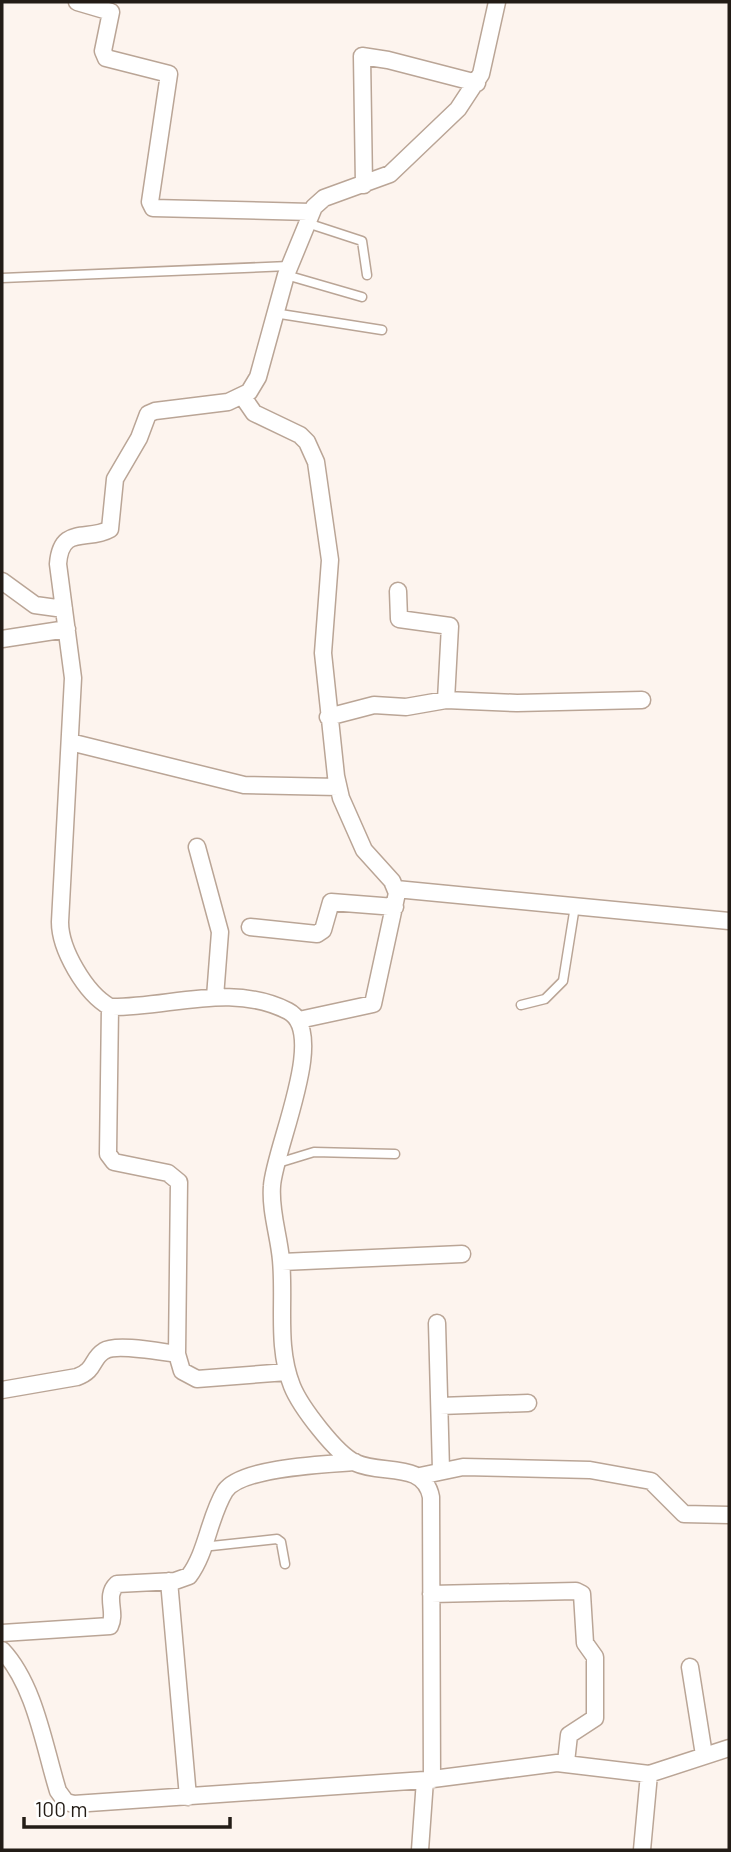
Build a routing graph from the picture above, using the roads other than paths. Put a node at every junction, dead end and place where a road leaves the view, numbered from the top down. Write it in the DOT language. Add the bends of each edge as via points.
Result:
graph roads {
  1 [pos="77,2"];
  2 [pos="497,2"];
  3 [pos="477,83"];
  4 [pos="364,185"];
  5 [pos="309,217"];
  6 [pos="288,270"];
  7 [pos="366,275"];
  8 [pos="2,278"];
  9 [pos="362,297"];
  10 [pos="274,313"];
  11 [pos="382,330"];
  12 [pos="243,397"];
  13 [pos="2,581"];
  14 [pos="398,591"];
  15 [pos="64,609"];
  16 [pos="66,629"];
  17 [pos="2,639"];
  18 [pos="642,700"];
  19 [pos="446,701"];
  20 [pos="328,717"];
  21 [pos="70,742"];
  22 [pos="338,787"];
  23 [pos="197,847"];
  24 [pos="396,889"];
  25 [pos="575,906"];
  26 [pos="395,907"];
  27 [pos="729,921"];
  28 [pos="250,927"];
  29 [pos="215,997"];
  30 [pos="521,1004"];
  31 [pos="110,1007"];
  32 [pos="299,1020"];
  33 [pos="395,1154"];
  34 [pos="275,1163"];
  35 [pos="462,1254"];
  36 [pos="282,1262"];
  37 [pos="437,1323"];
  38 [pos="177,1354"];
  39 [pos="287,1371"];
  40 [pos="2,1390"];
  41 [pos="528,1403"];
  42 [pos="440,1406"];
  43 [pos="355,1462"];
  44 [pos="441,1470"];
  45 [pos="420,1476"];
  46 [pos="729,1515"];
  47 [pos="202,1547"];
  48 [pos="285,1564"];
  49 [pos="169,1581"];
  50 [pos="430,1594"];
  51 [pos="2,1633"];
  52 [pos="2,1650"];
  53 [pos="690,1668"];
  54 [pos="729,1748"];
  55 [pos="704,1755"];
  56 [pos="566,1762"];
  57 [pos="649,1774"];
  58 [pos="428,1780"];
  59 [pos="188,1797"];
  60 [pos="421,1850"];
  61 [pos="642,1850"];
  1 -- 5 [label="street" via="111,12 103,51 106,58 169,74 150,202 153,208"];
  2 -- 3 [label="street"];
  3 -- 4 [label="street" via="458,109 399,168"];
  3 -- 4 [label="street" via="362,56"];
  4 -- 5 [label="street" via="324,198"];
  5 -- 6 [label="street"];
  5 -- 7 [label="lane" via="362,241"];
  6 -- 8 [label="lane"];
  6 -- 9 [label="lane"];
  6 -- 10 [label="street"];
  10 -- 11 [label="lane"];
  10 -- 12 [label="street" via="258,377"];
  12 -- 15 [label="street" via="148,414 115,480 110,529 72,537 62,548 58,564"];
  12 -- 20 [label="street" via="254,413 300,435 316,462 331,566 323,634"];
  13 -- 15 [label="street" via="35,605"];
  14 -- 19 [label="street" via="399,619 450,626"];
  15 -- 16 [label="street"];
  16 -- 17 [label="street"];
  16 -- 21 [label="street" via="73,678"];
  18 -- 19 [label="street"];
  19 -- 20 [label="street" via="374,705"];
  20 -- 22 [label="street"];
  21 -- 22 [label="street" via="244,785"];
  21 -- 31 [label="street" via="60,934 66,954"];
  22 -- 24 [label="street" via="364,850"];
  23 -- 29 [label="street" via="220,932"];
  24 -- 25 [label="street"];
  24 -- 26 [label="street"];
  25 -- 27 [label="street"];
  25 -- 30 [label="lane" via="563,981 545,999"];
  26 -- 28 [label="street" via="331,902 323,930 317,934"];
  26 -- 32 [label="street" via="373,1004"];
  29 -- 31 [label="street"];
  29 -- 32 [label="street" via="270,1004"];
  31 -- 38 [label="street" via="108,1154 120,1164 173,1175 180,1187"];
  32 -- 34 [label="street" via="303,1059"];
  33 -- 34 [label="lane" via="314,1152"];
  34 -- 36 [label="street" via="272,1195"];
  35 -- 36 [label="street"];
  36 -- 39 [label="street"];
  37 -- 42 [label="street"];
  38 -- 39 [label="street" via="182,1371 197,1379"];
  38 -- 40 [label="street" via="113,1347 99,1356 89,1373"];
  39 -- 43 [label="street" via="309,1414"];
  41 -- 42 [label="street"];
  42 -- 44 [label="street"];
  43 -- 45 [label="street"];
  43 -- 47 [label="street" via="293,1466 234,1483 224,1495"];
  44 -- 45 [label="street"];
  44 -- 46 [label="street" via="584,1470 642,1478 684,1514"];
  45 -- 50 [label="street" via="431,1497"];
  47 -- 48 [label="lane" via="277,1539"];
  47 -- 49 [label="street" via="189,1576"];
  49 -- 51 [label="street" via="117,1584 111,1594 112,1623 107,1627"];
  49 -- 59 [label="street"];
  50 -- 56 [label="street" via="582,1594 585,1643 595,1657 595,1714 591,1723 569,1735"];
  50 -- 58 [label="street"];
  52 -- 59 [label="street" via="30,1700 58,1791 66,1802"];
  53 -- 55 [label="street"];
  54 -- 55 [label="street"];
  55 -- 57 [label="street"];
  56 -- 57 [label="street"];
  56 -- 58 [label="street"];
  57 -- 61 [label="street"];
  58 -- 59 [label="street"];
  58 -- 60 [label="street"];
}
